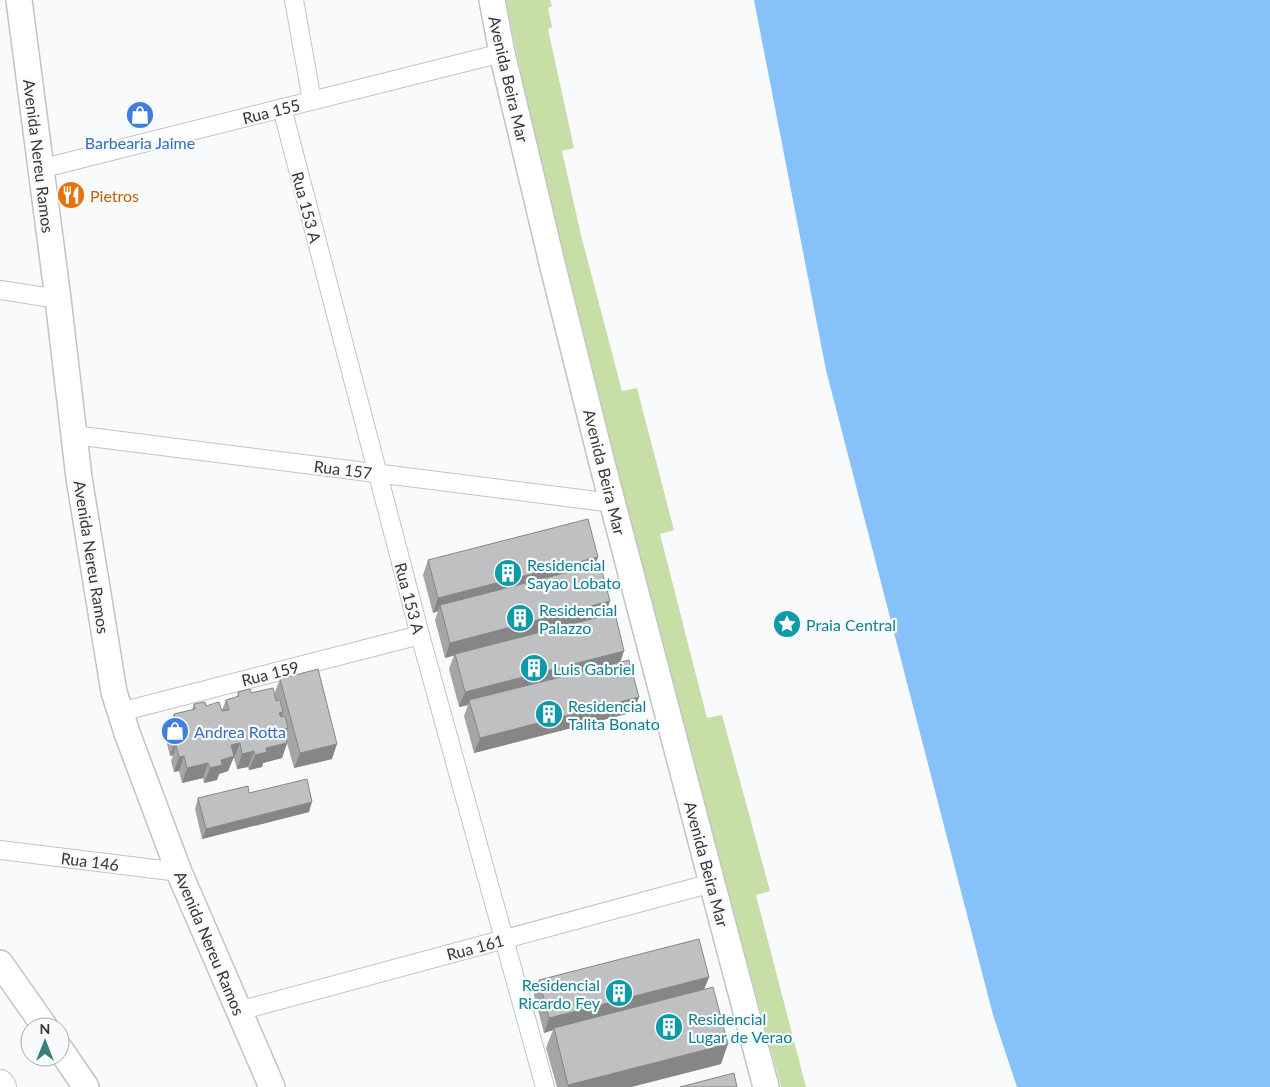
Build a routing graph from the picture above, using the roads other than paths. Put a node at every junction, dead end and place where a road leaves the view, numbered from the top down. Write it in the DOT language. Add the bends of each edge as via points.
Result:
graph roads {
  1 [pos="19,0"];
  2 [pos="294,0"];
  3 [pos="492,0"];
  4 [pos="502,53"];
  5 [pos="312,101"];
  6 [pos="282,108"];
  7 [pos="40,169"];
  8 [pos="0,290"];
  9 [pos="58,299"];
  10 [pos="74,435"];
  11 [pos="377,473"];
  12 [pos="613,504"];
  13 [pos="420,635"];
  14 [pos="120,712"];
  15 [pos="0,850"];
  16 [pos="179,872"];
  17 [pos="712,883"];
  18 [pos="503,939"];
  19 [pos="0,963"];
  20 [pos="239,1011"];
  21 [pos="38,1017"];
  22 [pos="70,1064"];
  23 [pos="0,1084"];
  24 [pos="2,1087"];
  25 [pos="86,1087"];
  26 [pos="272,1087"];
  27 [pos="545,1087"];
  28 [pos="766,1087"];
  1 -- 7 [label="main road, Avenida Nereu Ramos"];
  2 -- 5 [label="street"];
  3 -- 4 [label="main road, Avenida Beira Mar"];
  4 -- 5 [label="street, Rua 155"];
  4 -- 12 [label="main road, Avenida Beira Mar"];
  5 -- 6 [label="street, Rua 155"];
  6 -- 7 [label="street, Rua 155"];
  6 -- 11 [label="street, Rua 153 A"];
  7 -- 9 [label="main road, Avenida Nereu Ramos"];
  8 -- 9 [label="street"];
  9 -- 10 [label="main road, Avenida Nereu Ramos"];
  10 -- 11 [label="street, Rua 157"];
  10 -- 14 [label="main road, Avenida Nereu Ramos" via="101,615"];
  11 -- 12 [label="street, Rua 157"];
  11 -- 13 [label="street, Rua 153 A"];
  12 -- 17 [label="main road, Avenida Beira Mar"];
  13 -- 14 [label="street, Rua 159"];
  13 -- 18 [label="street, Rua 153 A"];
  14 -- 16 [label="main road, Avenida Nereu Ramos"];
  15 -- 16 [label="street, Rua 146"];
  16 -- 20 [label="main road, Avenida Nereu Ramos"];
  17 -- 18 [label="street, Rua 161"];
  17 -- 28 [label="main road, Avenida Beira Mar"];
  18 -- 20 [label="street, Rua 161"];
  18 -- 27 [label="street, Rua 153 A"];
  19 -- 21 [label="main road"];
  20 -- 26 [label="main road, Avenida Nereu Ramos"];
  22 -- 25 [label="main road"];
  23 -- 24 [label="highway"];
}
